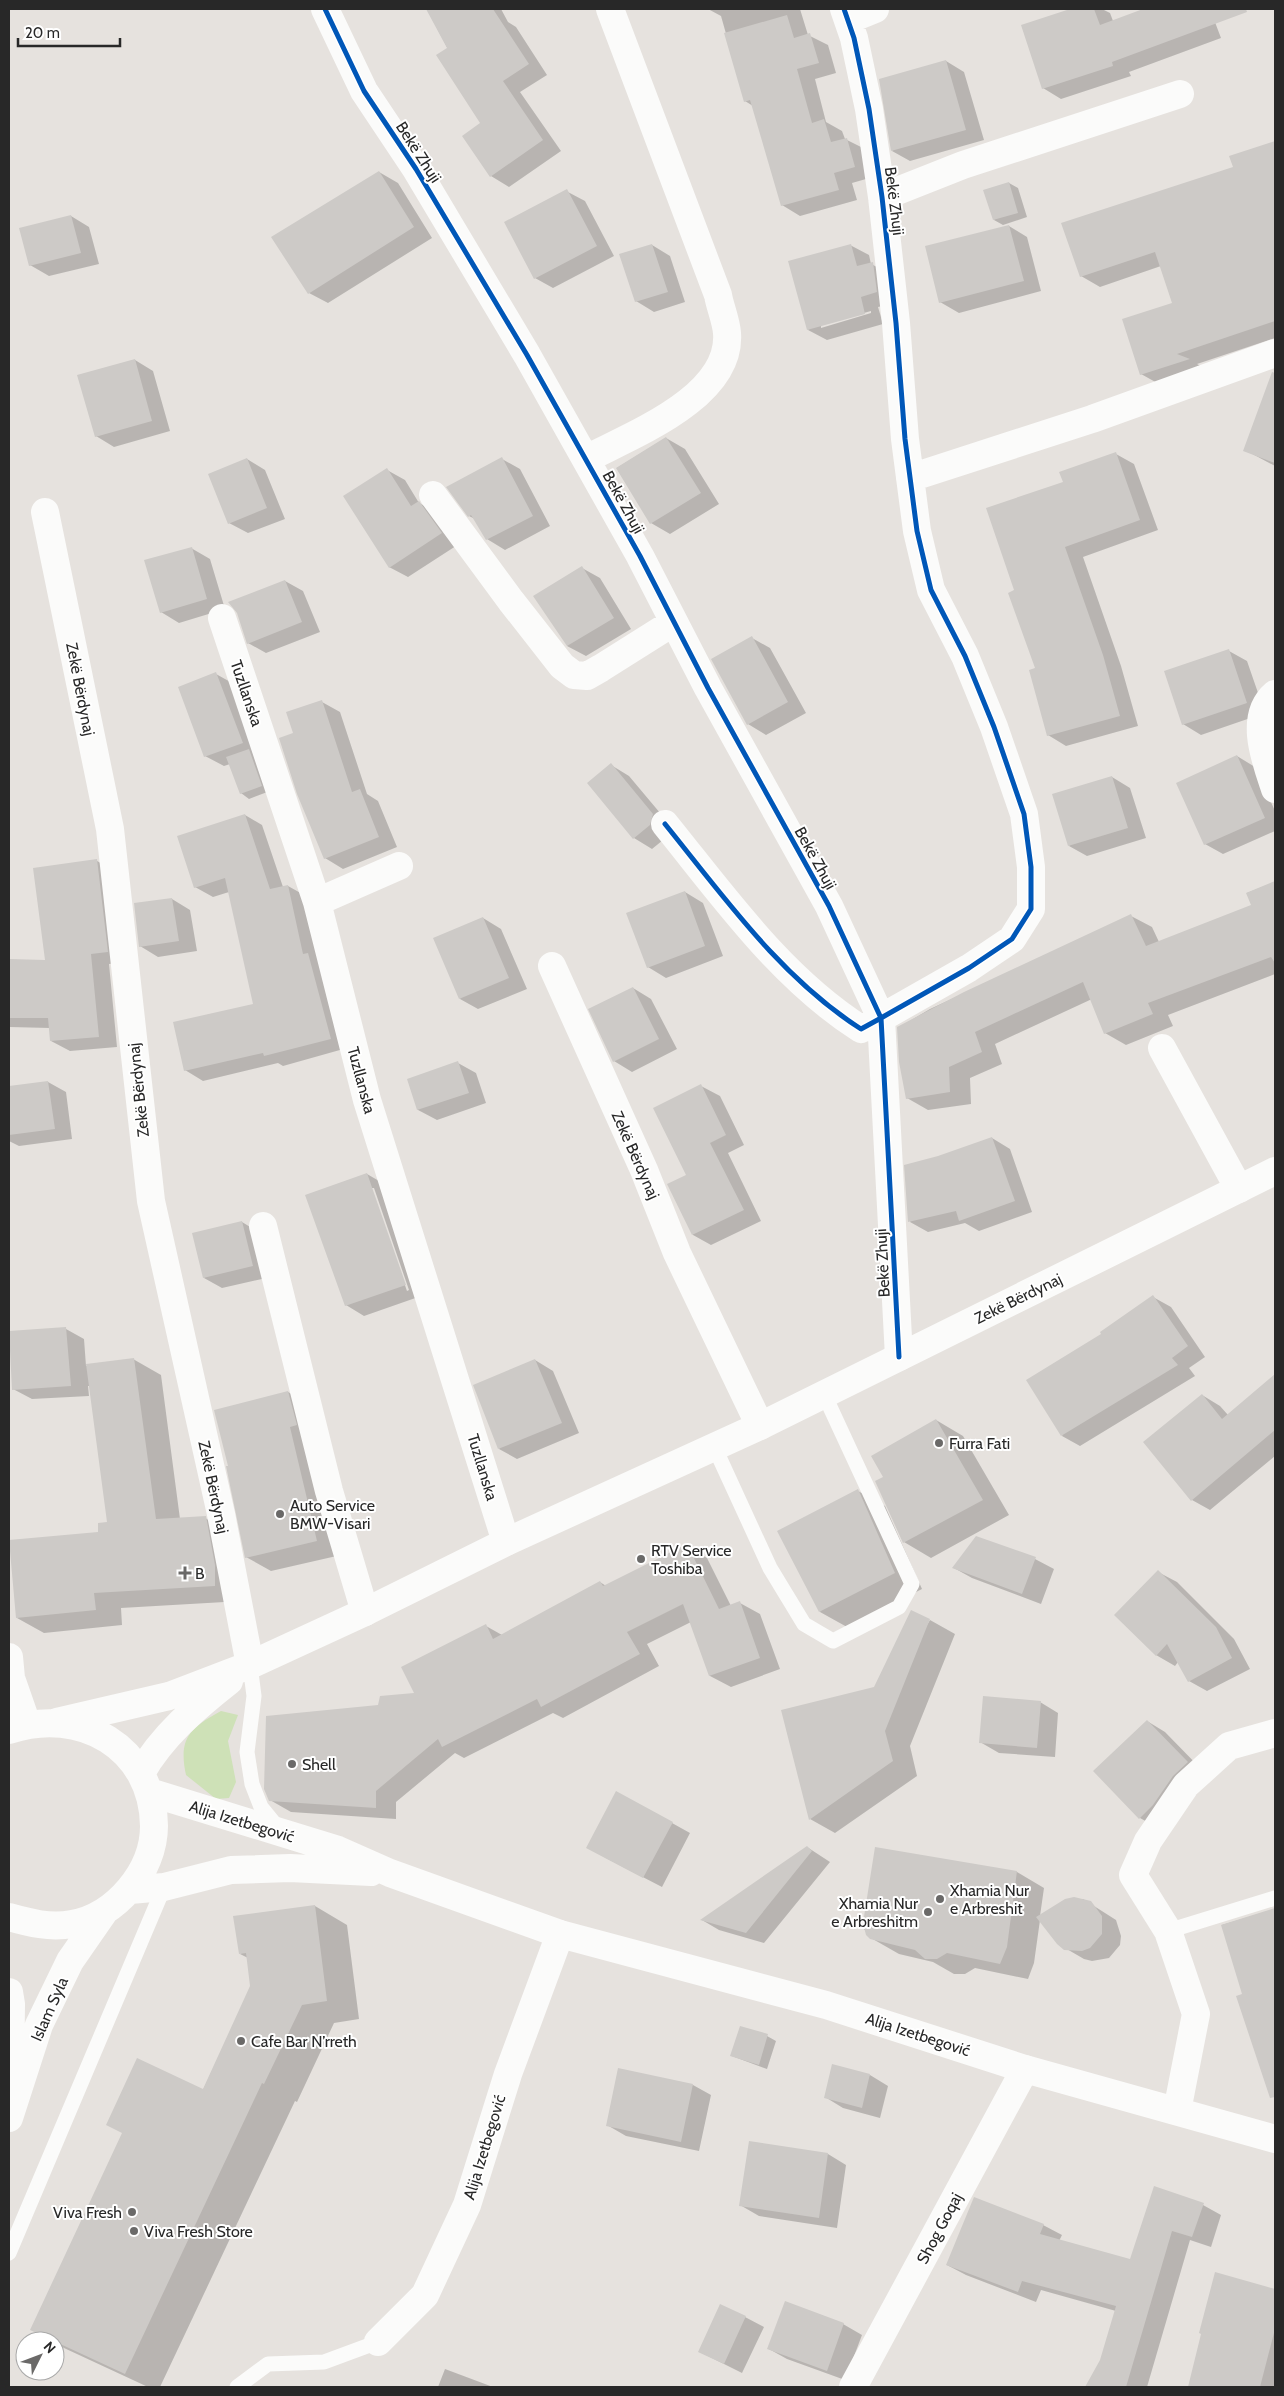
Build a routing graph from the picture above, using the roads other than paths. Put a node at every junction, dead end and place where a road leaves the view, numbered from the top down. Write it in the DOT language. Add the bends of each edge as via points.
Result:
graph roads {
  1 [pos="325,9"];
  2 [pos="610,9"];
  3 [pos="875,9"];
  4 [pos="846,14"];
  5 [pos="1180,94"];
  6 [pos="882,197"];
  7 [pos="1275,353"];
  8 [pos="586,459"];
  9 [pos="910,478"];
  10 [pos="433,495"];
  11 [pos="45,512"];
  12 [pos="222,618"];
  13 [pos="674,622"];
  14 [pos="1275,694"];
  15 [pos="1275,789"];
  16 [pos="665,824"];
  17 [pos="399,866"];
  18 [pos="317,902"];
  19 [pos="552,966"];
  20 [pos="881,1018"];
  21 [pos="1162,1048"];
  22 [pos="1275,1171"];
  23 [pos="1239,1189"];
  24 [pos="262,1226"];
  25 [pos="900,1357"];
  26 [pos="824,1394"];
  27 [pos="760,1426"];
  28 [pos="714,1446"];
  29 [pos="506,1542"];
  30 [pos="365,1612"];
  31 [pos="9,1657"];
  32 [pos="250,1665"];
  33 [pos="57,1722"];
  34 [pos="18,1727"];
  35 [pos="1275,1733"];
  36 [pos="145,1782"];
  37 [pos="283,1834"];
  38 [pos="390,1873"];
  39 [pos="164,1887"];
  40 [pos="130,1890"];
  41 [pos="1275,1898"];
  42 [pos="104,1912"];
  43 [pos="9,1917"];
  44 [pos="1168,1931"];
  45 [pos="560,1934"];
  46 [pos="9,1992"];
  47 [pos="1025,2068"];
  48 [pos="1177,2111"];
  49 [pos="9,2116"];
  50 [pos="1275,2139"];
  51 [pos="9,2253"];
  52 [pos="378,2342"];
  53 [pos="237,2387"];
  54 [pos="853,2387"];
  1 -- 8 [label="street, Bekë Zhuji" via="364,90 416,169"];
  2 -- 8 [label="street" via="718,295 727,334 723,356 712,381 678,410"];
  3 -- 4 [label="street"];
  4 -- 6 [label="street, Bekë Zhuji" via="869,109"];
  5 -- 6 [label="street, Bekë Zhuji" via="963,165"];
  6 -- 9 [label="street, Bekë Zhuji"];
  7 -- 9 [label="street" via="1092,419"];
  8 -- 13 [label="street, Bekë Zhuji"];
  9 -- 20 [label="street, Bekë Zhuji" via="916,531 931,590 965,656 1024,814 1031,909 1012,939 969,968"];
  10 -- 13 [label="street" via="562,666 574,675 587,676"];
  11 -- 32 [label="street, Zekë Bërdynaj" via="110,829 151,1201 221,1514"];
  12 -- 18 [label="street, Tuzllanska"];
  13 -- 20 [label="street, Bekë Zhuji" via="829,906"];
  14 -- 15 [label="street" via="1260,721 1264,758"];
  16 -- 20 [label="street" via="784,967 838,1014 861,1029"];
  17 -- 18 [label="street"];
  18 -- 29 [label="street, Tuzllanska" via="366,1100"];
  19 -- 27 [label="street, Zekë Bërdynaj" via="644,1170 677,1253"];
  20 -- 25 [label="street, Bekë Zhuji"];
  21 -- 23 [label="street"];
  22 -- 23 [label="street, Zekë Bërdynaj"];
  23 -- 25 [label="street, Zekë Bërdynaj"];
  24 -- 30 [label="street" via="329,1491"];
  25 -- 26 [label="street, Zekë Bërdynaj"];
  26 -- 27 [label="street, Zekë Bërdynaj"];
  26 -- 28 [label="lane" via="912,1584 899,1607 833,1641 804,1624 770,1568"];
  27 -- 28 [label="street, Zekë Bërdynaj"];
  28 -- 29 [label="street, Zekë Bërdynaj"];
  29 -- 30 [label="street, Zekë Bërdynaj"];
  30 -- 32 [label="street, Zekë Bërdynaj"];
  31 -- 34 [label="street"];
  32 -- 33 [label="street, Zekë Bërdynaj" via="169,1696"];
  32 -- 36 [label="street, Zekë Bërdynaj" via="198,1706 153,1752"];
  32 -- 37 [label="lane" via="254,1696 247,1752 252,1784 260,1807"];
  33 -- 34 [label="street, Zekë Bërdynaj"];
  33 -- 36 [label="street, Zekë Bërdynaj" via="87,1728 113,1743"];
  35 -- 44 [label="street" via="1229,1746 1186,1784 1148,1841 1134,1875"];
  36 -- 37 [label="street, Alija Izetbegović"];
  36 -- 40 [label="street" via="154,1826 147,1860"];
  37 -- 38 [label="street, Alija Izetbegović" via="338,1850"];
  38 -- 39 [label="street, Alija Izetbegović" via="290,1868 231,1870"];
  38 -- 45 [label="street, Alija Izetbegović"];
  39 -- 40 [label="street, Alija Izetbegović"];
  39 -- 51 [label="lane"];
  40 -- 42 [label="street"];
  41 -- 44 [label="lane"];
  42 -- 43 [label="street" via="73,1924 40,1926"];
  42 -- 49 [label="street, Islam Syla" via="70,1961 39,2025"];
  44 -- 48 [label="street" via="1196,2014"];
  45 -- 47 [label="street, Alija Izetbegović" via="826,2005"];
  45 -- 52 [label="street, Alija Izetbegović" via="508,2074 466,2205 425,2295"];
  46 -- 49 [label="street, Islam Syla"];
  47 -- 48 [label="street, Alija Izetbegović"];
  47 -- 54 [label="street, Shog Goqaj"];
  48 -- 50 [label="street, Alija Izetbegović"];
  52 -- 53 [label="lane" via="324,2362 268,2364"];
}
